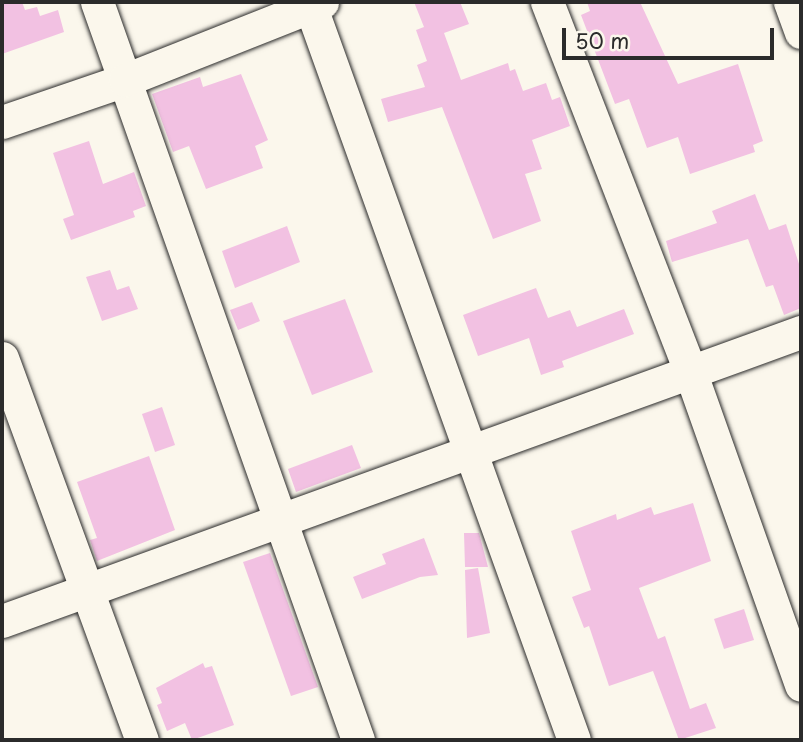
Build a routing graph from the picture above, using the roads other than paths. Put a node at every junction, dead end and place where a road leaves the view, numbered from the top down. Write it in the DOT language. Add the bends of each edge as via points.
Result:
graph roads {
  1 [pos="97,2"];
  2 [pos="547,2"];
  3 [pos="790,2"];
  4 [pos="314,3"];
  5 [pos="801,32"];
  6 [pos="125,80"];
  7 [pos="2,122"];
  8 [pos="801,332"];
  9 [pos="2,358"];
  10 [pos="690,371"];
  11 [pos="468,452"];
  12 [pos="281,520"];
  13 [pos="88,591"];
  14 [pos="2,621"];
  15 [pos="801,685"];
  16 [pos="142,740"];
  17 [pos="358,740"];
  18 [pos="574,740"];
  1 -- 6 [label="street"];
  2 -- 10 [label="street"];
  3 -- 5 [label="street"];
  4 -- 6 [label="street"];
  4 -- 11 [label="street"];
  6 -- 7 [label="street"];
  6 -- 12 [label="street"];
  8 -- 10 [label="street"];
  9 -- 13 [label="street"];
  10 -- 11 [label="street"];
  10 -- 15 [label="street"];
  11 -- 12 [label="street"];
  11 -- 18 [label="street"];
  12 -- 13 [label="street"];
  12 -- 17 [label="street"];
  13 -- 14 [label="street"];
  13 -- 16 [label="street"];
}
